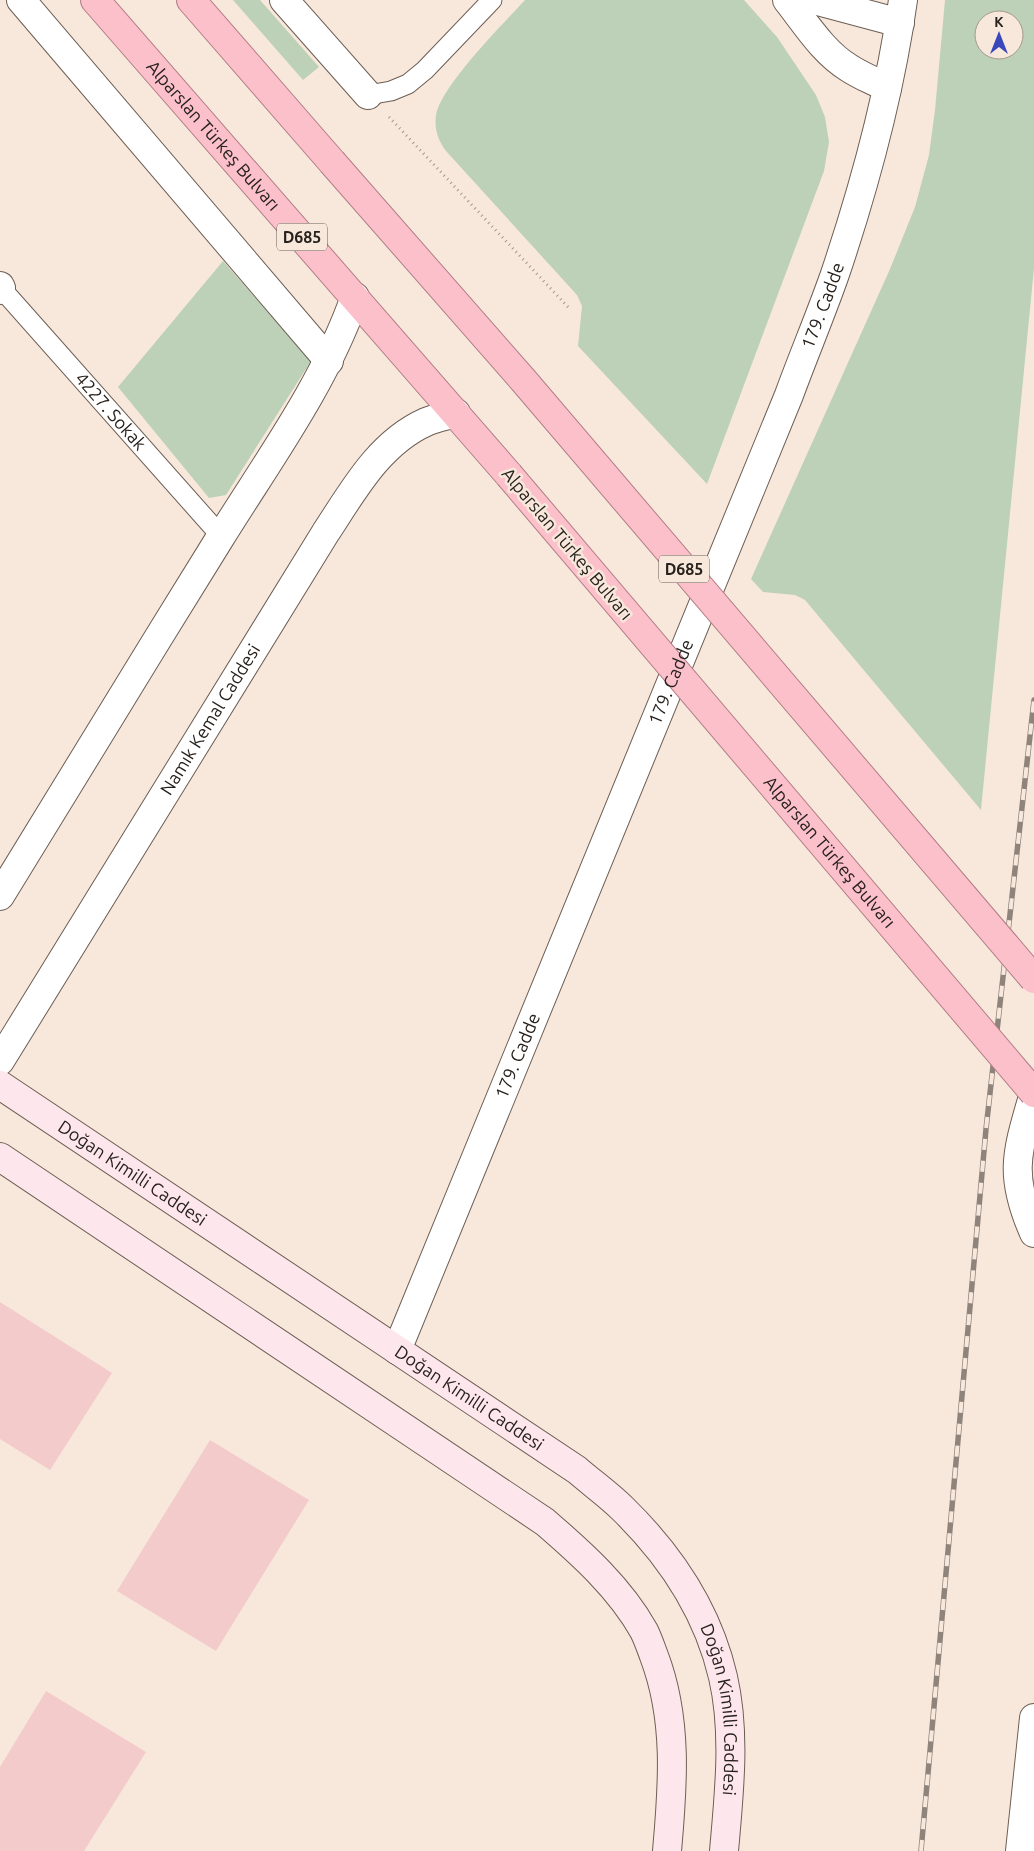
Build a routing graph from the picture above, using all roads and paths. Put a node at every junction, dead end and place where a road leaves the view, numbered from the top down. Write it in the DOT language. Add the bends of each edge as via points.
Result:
graph roads {
  1 [pos="21,0"];
  2 [pos="95,0"];
  3 [pos="191,0"];
  4 [pos="284,0"];
  5 [pos="492,0"];
  6 [pos="787,0"];
  7 [pos="814,0"];
  8 [pos="901,11"];
  9 [pos="887,88"];
  10 [pos="368,95"];
  11 [pos="0,288"];
  12 [pos="354,297"];
  13 [pos="569,308"];
  14 [pos="329,361"];
  15 [pos="456,413"];
  16 [pos="221,536"];
  17 [pos="0,896"];
  18 [pos="1034,979"];
  19 [pos="0,1061"];
  20 [pos="0,1085"];
  21 [pos="1034,1093"];
  22 [pos="0,1157"];
  23 [pos="1034,1233"];
  24 [pos="397,1350"];
  25 [pos="1034,1718"];
  26 [pos="667,1851"];
  27 [pos="724,1851"];
  28 [pos="1020,1851"];
  1 -- 14 [label="street"];
  2 -- 12 [label="highway, Alparslan Türkeş Bulvarı / D685"];
  3 -- 18 [label="highway, D685, bridge" via="524,381"];
  4 -- 10 [label="street"];
  5 -- 10 [label="lane" via="408,84"];
  6 -- 9 [label="street" via="835,58"];
  7 -- 8 [label="street"];
  8 -- 9 [label="street, 179. Cadde"];
  9 -- 24 [label="street, 179. Cadde" via="855,210 788,395"];
  10 -- 13 [label="path"];
  11 -- 16 [label="lane, 4227. Sokak"];
  12 -- 14 [label="street"];
  12 -- 15 [label="highway, Alparslan Türkeş Bulvarı / D685"];
  14 -- 16 [label="street"];
  15 -- 19 [label="street, Namık Kemal Caddesi" via="427,422 403,435 379,456 353,491"];
  15 -- 21 [label="highway, Alparslan Türkeş Bulvarı / D685, bridge"];
  16 -- 17 [label="street"];
  20 -- 24 [label="main road, Doğan Kimilli Caddesi"];
  21 -- 23 [label="street" via="1020,1143 1017,1174 1024,1210"];
  22 -- 26 [label="main road" via="545,1522 586,1558 618,1593 644,1632 660,1671 673,1756"];
  24 -- 27 [label="main road, Doğan Kimilli Caddesi" via="577,1470 623,1509 660,1549 688,1589 710,1632 723,1678 729,1761"];
  25 -- 28 [label="street"];
}
